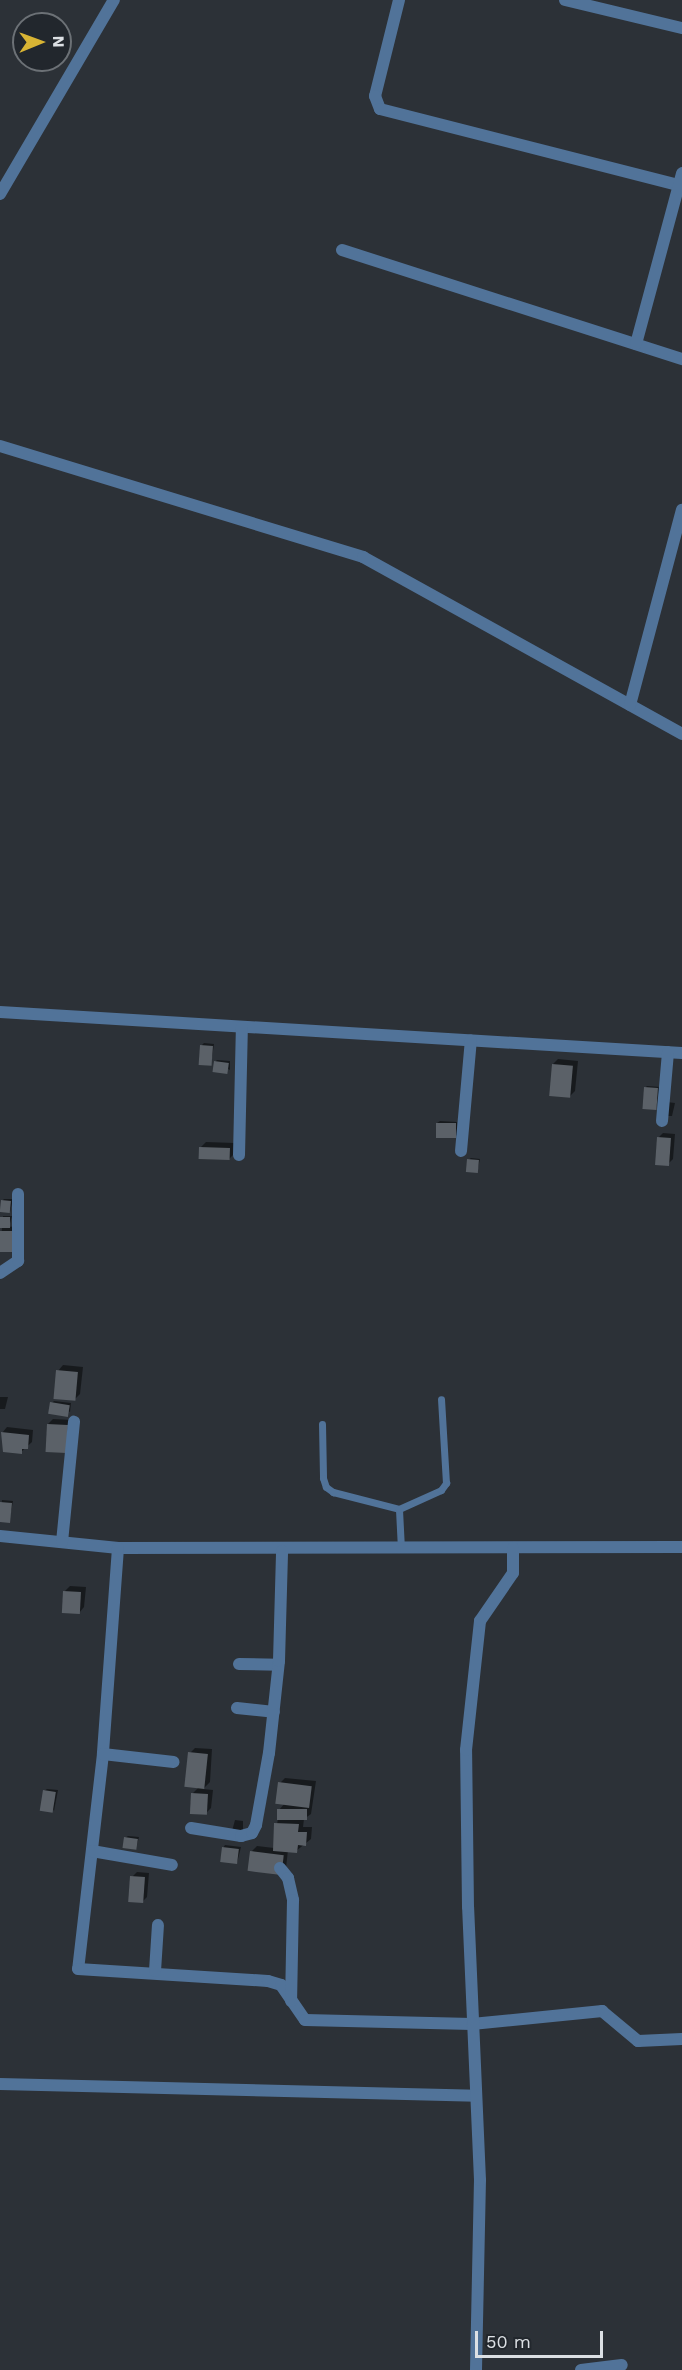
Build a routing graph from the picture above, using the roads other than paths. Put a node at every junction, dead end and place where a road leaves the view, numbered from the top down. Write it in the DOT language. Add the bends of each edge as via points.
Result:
graph roads {
  1 [pos="114,0"];
  2 [pos="399,0"];
  3 [pos="565,0"];
  4 [pos="682,28"];
  5 [pos="681,181"];
  6 [pos="0,194"];
  7 [pos="342,250"];
  8 [pos="636,344"];
  9 [pos="682,359"];
  10 [pos="0,446"];
  11 [pos="682,510"];
  12 [pos="630,705"];
  13 [pos="682,734"];
  14 [pos="0,1012"];
  15 [pos="242,1027"];
  16 [pos="471,1040"];
  17 [pos="668,1052"];
  18 [pos="682,1053"];
  19 [pos="662,1121"];
  20 [pos="461,1151"];
  21 [pos="239,1155"];
  22 [pos="18,1194"];
  23 [pos="0,1273"];
  24 [pos="441,1400"];
  25 [pos="74,1422"];
  26 [pos="322,1424"];
  27 [pos="399,1509"];
  28 [pos="0,1536"];
  29 [pos="62,1542"];
  30 [pos="682,1547"];
  31 [pos="118,1548"];
  32 [pos="513,1548"];
  33 [pos="401,1549"];
  34 [pos="282,1551"];
  35 [pos="239,1664"];
  36 [pos="278,1665"];
  37 [pos="237,1708"];
  38 [pos="274,1712"];
  39 [pos="103,1754"];
  40 [pos="174,1761"];
  41 [pos="190,1828"];
  42 [pos="92,1851"];
  43 [pos="172,1865"];
  44 [pos="280,1868"];
  45 [pos="158,1925"];
  46 [pos="155,1971"];
  47 [pos="291,2001"];
  48 [pos="472,2024"];
  49 [pos="682,2039"];
  50 [pos="0,2084"];
  51 [pos="476,2096"];
  52 [pos="622,2365"];
  53 [pos="476,2370"];
  54 [pos="581,2370"];
  1 -- 6 [label="street"];
  2 -- 5 [label="street" via="375,96 380,109"];
  3 -- 4 [label="street"];
  5 -- 8 [label="street"];
  7 -- 8 [label="street"];
  8 -- 9 [label="street"];
  10 -- 12 [label="street" via="363,557"];
  11 -- 12 [label="street"];
  12 -- 13 [label="street"];
  14 -- 15 [label="street"];
  15 -- 16 [label="street"];
  15 -- 21 [label="street"];
  16 -- 17 [label="street"];
  16 -- 20 [label="street"];
  17 -- 18 [label="street"];
  17 -- 19 [label="street"];
  22 -- 23 [label="street" via="18,1261"];
  24 -- 27 [label="lane" via="446,1483 441,1490"];
  25 -- 29 [label="street"];
  26 -- 27 [label="lane" via="326,1487"];
  27 -- 33 [label="lane"];
  28 -- 29 [label="street"];
  29 -- 31 [label="street"];
  30 -- 32 [label="street"];
  31 -- 34 [label="street"];
  31 -- 39 [label="street"];
  32 -- 33 [label="street"];
  32 -- 48 [label="street" via="513,1573 480,1621 466,1750"];
  33 -- 34 [label="street"];
  34 -- 36 [label="street"];
  35 -- 36 [label="street"];
  36 -- 38 [label="street"];
  37 -- 38 [label="street"];
  38 -- 41 [label="street" via="270,1754 252,1833 241,1836"];
  39 -- 40 [label="street"];
  39 -- 42 [label="street"];
  42 -- 43 [label="street"];
  42 -- 46 [label="street" via="78,1969"];
  44 -- 47 [label="street" via="288,1878 293,1900"];
  45 -- 46 [label="street"];
  46 -- 47 [label="street" via="267,1981 281,1985"];
  47 -- 48 [label="street" via="305,2020"];
  48 -- 49 [label="street" via="602,2011 638,2041"];
  48 -- 51 [label="street"];
  50 -- 51 [label="street"];
  51 -- 53 [label="street" via="480,2181"];
  52 -- 54 [label="street"];
}
